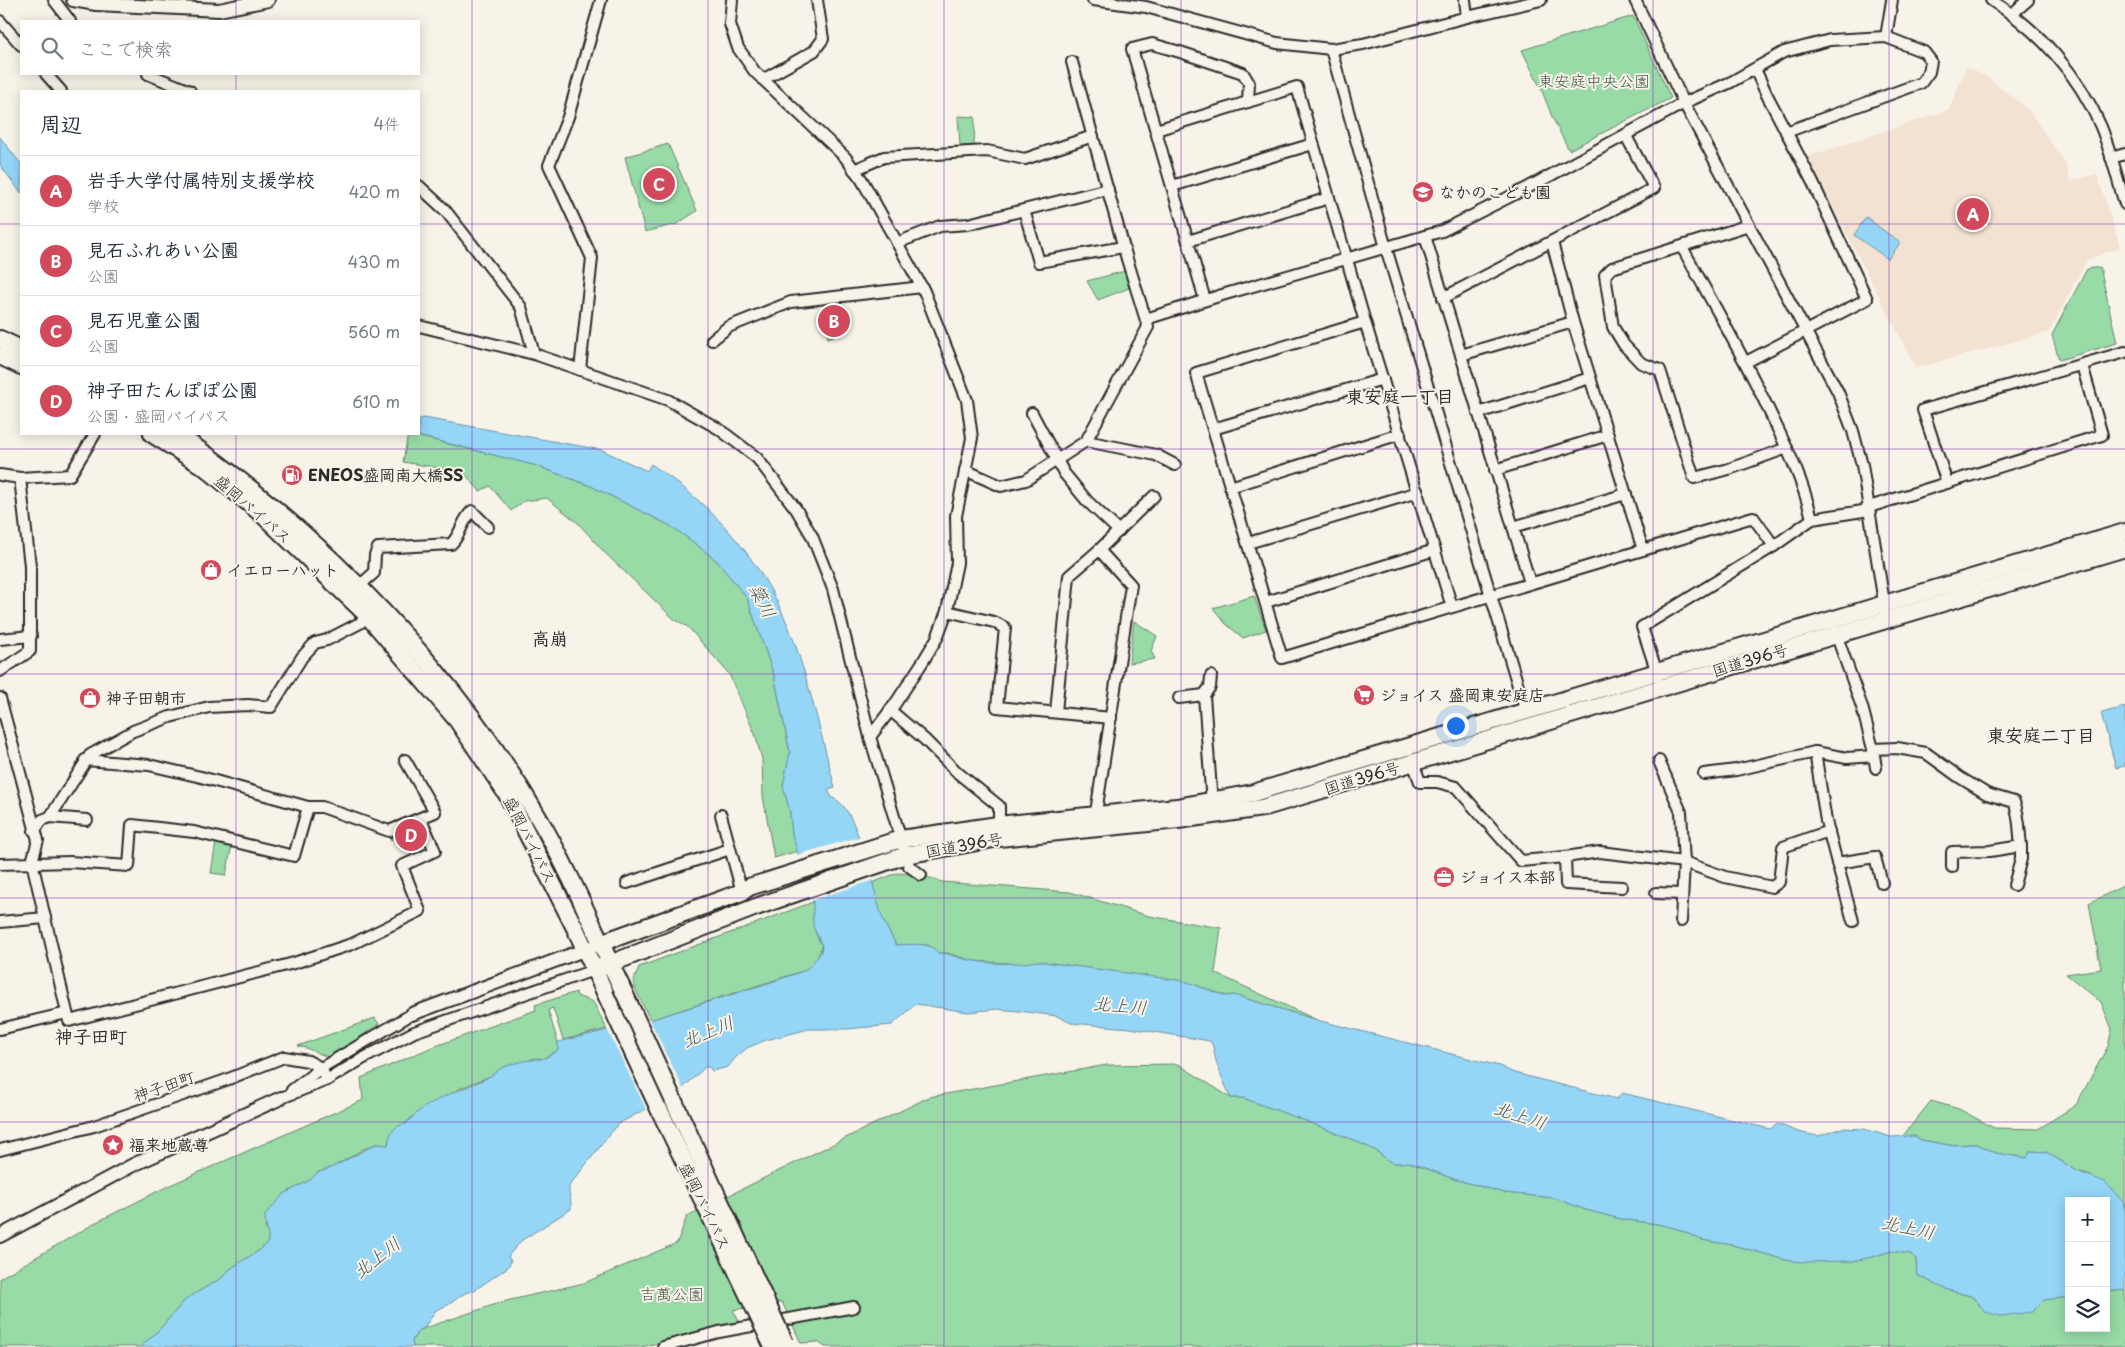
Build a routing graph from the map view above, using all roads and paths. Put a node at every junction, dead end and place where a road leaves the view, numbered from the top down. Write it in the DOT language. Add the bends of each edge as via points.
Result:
graph roads {
  1 [pos="54,0"];
  2 [pos="73,0"];
  3 [pos="265,0"];
  4 [pos="601,0"];
  5 [pos="732,0"];
  6 [pos="817,0"];
  7 [pos="1093,0"];
  8 [pos="1465,0"];
  9 [pos="1541,0"];
  10 [pos="1636,0"];
  11 [pos="1892,0"];
  12 [pos="1991,0"];
  13 [pos="2028,0"];
  14 [pos="2012,14"];
  15 [pos="1467,16"];
  16 [pos="69,20"];
  17 [pos="0,21"];
  18 [pos="1886,37"];
  19 [pos="20,45"];
  20 [pos="1331,49"];
  21 [pos="1072,62"];
  22 [pos="1755,69"];
  23 [pos="47,75"];
  24 [pos="150,75"];
  25 [pos="764,79"];
  26 [pos="60,90"];
  27 [pos="188,90"];
  28 [pos="1248,102"];
  29 [pos="1684,103"];
  30 [pos="1156,130"];
  31 [pos="1786,132"];
  32 [pos="1092,136"];
  33 [pos="1626,136"];
  34 [pos="1314,144"];
  35 [pos="2125,154"];
  36 [pos="2111,158"];
  37 [pos="854,170"];
  38 [pos="1172,186"];
  39 [pos="420,187"];
  40 [pos="1108,189"];
  41 [pos="1329,198"];
  42 [pos="2125,204"];
  43 [pos="1024,210"];
  44 [pos="1749,225"];
  45 [pos="1425,236"];
  46 [pos="1188,241"];
  47 [pos="1552,242"];
  48 [pos="897,243"];
  49 [pos="1123,246"];
  50 [pos="1682,247"];
  51 [pos="1386,248"];
  52 [pos="1348,260"];
  53 [pos="922,287"];
  54 [pos="1443,298"];
  55 [pos="1205,300"];
  56 [pos="1146,320"];
  57 [pos="1365,322"];
  58 [pos="1573,322"];
  59 [pos="420,326"];
  60 [pos="1805,331"];
  61 [pos="0,339"];
  62 [pos="712,340"];
  63 [pos="20,349"];
  64 [pos="2125,352"];
  65 [pos="534,354"];
  66 [pos="1461,355"];
  67 [pos="0,356"];
  68 [pos="1746,362"];
  69 [pos="2082,365"];
  70 [pos="20,366"];
  71 [pos="580,370"];
  72 [pos="1383,378"];
  73 [pos="1590,378"];
  74 [pos="1032,413"];
  75 [pos="1478,413"];
  76 [pos="1214,429"];
  77 [pos="1400,434"];
  78 [pos="94,435"];
  79 [pos="154,435"];
  80 [pos="178,435"];
  81 [pos="1608,435"];
  82 [pos="1086,441"];
  83 [pos="1787,448"];
  84 [pos="1058,460"];
  85 [pos="1175,465"];
  86 [pos="966,470"];
  87 [pos="1495,470"];
  88 [pos="0,475"];
  89 [pos="20,478"];
  90 [pos="1947,483"];
  91 [pos="1230,486"];
  92 [pos="1418,492"];
  93 [pos="1626,494"];
  94 [pos="1154,496"];
  95 [pos="1869,507"];
  96 [pos="1812,519"];
  97 [pos="488,526"];
  98 [pos="1513,527"];
  99 [pos="1119,531"];
  100 [pos="2125,532"];
  101 [pos="1248,544"];
  102 [pos="1774,546"];
  103 [pos="2125,548"];
  104 [pos="1099,550"];
  105 [pos="1435,550"];
  106 [pos="1643,550"];
  107 [pos="1530,583"];
  108 [pos="359,586"];
  109 [pos="1491,596"];
  110 [pos="1266,602"];
  111 [pos="1452,607"];
  112 [pos="947,611"];
  113 [pos="1886,613"];
  114 [pos="368,616"];
  115 [pos="1834,627"];
  116 [pos="31,636"];
  117 [pos="0,639"];
  118 [pos="0,671"];
  119 [pos="1211,676"];
  120 [pos="1659,679"];
  121 [pos="1204,695"];
  122 [pos="0,698"];
  123 [pos="1179,698"];
  124 [pos="890,710"];
  125 [pos="1056,712"];
  126 [pos="1526,712"];
  127 [pos="1111,718"];
  128 [pos="870,737"];
  129 [pos="1408,746"];
  130 [pos="1815,752"];
  131 [pos="1874,752"];
  132 [pos="85,760"];
  133 [pos="406,760"];
  134 [pos="1659,761"];
  135 [pos="1413,762"];
  136 [pos="1876,768"];
  137 [pos="1704,774"];
  138 [pos="308,807"];
  139 [pos="1211,808"];
  140 [pos="721,815"];
  141 [pos="50,817"];
  142 [pos="421,818"];
  143 [pos="87,820"];
  144 [pos="1095,821"];
  145 [pos="34,831"];
  146 [pos="999,831"];
  147 [pos="1829,831"];
  148 [pos="894,840"];
  149 [pos="2021,846"];
  150 [pos="730,849"];
  151 [pos="899,857"];
  152 [pos="1565,857"];
  153 [pos="32,862"];
  154 [pos="1684,862"];
  155 [pos="1837,863"];
  156 [pos="0,864"];
  157 [pos="1952,867"];
  158 [pos="921,875"];
  159 [pos="627,883"];
  160 [pos="1882,883"];
  161 [pos="2014,885"];
  162 [pos="1622,887"];
  163 [pos="746,889"];
  164 [pos="1656,893"];
  165 [pos="1681,894"];
  166 [pos="45,918"];
  167 [pos="0,922"];
  168 [pos="1681,922"];
  169 [pos="1853,922"];
  170 [pos="601,943"];
  171 [pos="585,951"];
  172 [pos="610,964"];
  173 [pos="594,970"];
  174 [pos="67,1013"];
  175 [pos="412,1014"];
  176 [pos="0,1029"];
  177 [pos="321,1068"];
  178 [pos="327,1080"];
  179 [pos="281,1098"];
  180 [pos="0,1150"];
  181 [pos="0,1236"];
  182 [pos="854,1306"];
  183 [pos="782,1346"];
  184 [pos="664,1347"];
  1 -- 16 [label="street"];
  2 -- 3 [label="street" via="219,10"];
  4 -- 71 [label="street" via="568,117 549,165 592,258"];
  5 -- 25 [label="street" via="730,24 738,48"];
  6 -- 25 [label="street" via="823,40 814,51"];
  7 -- 20 [label="street" via="1146,8 1277,43"];
  8 -- 15 [label="street"];
  9 -- 15 [label="street"];
  10 -- 29 [label="street"];
  11 -- 18 [label="street"];
  12 -- 14 [label="street"];
  13 -- 14 [label="street"];
  14 -- 36 [label="street" via="2044,42 2074,78 2102,128"];
  15 -- 20 [label="street" via="1363,44"];
  17 -- 19 [label="street"];
  18 -- 22 [label="street" via="1830,40 1784,52"];
  18 -- 31 [label="street" via="1924,52 1931,61 1929,72 1921,83"];
  20 -- 51 [label="street"];
  21 -- 32 [label="street"];
  22 -- 29 [label="street"];
  22 -- 31 [label="street"];
  23 -- 26 [label="street"];
  24 -- 27 [label="street"];
  25 -- 37 [label="street" via="845,157"];
  28 -- 30 [label="street"];
  28 -- 30 [label="street" via="1249,84 1243,73 1152,44 1132,49"];
  28 -- 34 [label="street" via="1297,87"];
  29 -- 33 [label="street"];
  29 -- 44 [label="street"];
  30 -- 38 [label="street"];
  31 -- 60 [label="street" via="1867,299"];
  32 -- 37 [label="street" via="1025,159 987,151 884,157"];
  32 -- 40 [label="street"];
  33 -- 45 [label="street" via="1442,231"];
  33 -- 47 [label="street" via="1654,188"];
  34 -- 38 [label="street"];
  34 -- 41 [label="street"];
  35 -- 36 [label="street"];
  36 -- 42 [label="street"];
  37 -- 48 [label="street"];
  38 -- 46 [label="street"];
  39 -- 65 [label="street" via="445,210 520,307"];
  40 -- 43 [label="street"];
  40 -- 49 [label="street"];
  41 -- 46 [label="street"];
  41 -- 52 [label="street"];
  43 -- 48 [label="street" via="968,224 940,226"];
  43 -- 49 [label="street" via="1040,262"];
  44 -- 50 [label="street"];
  44 -- 60 [label="street"];
  45 -- 51 [label="street"];
  45 -- 54 [label="street"];
  46 -- 55 [label="street"];
  47 -- 54 [label="street"];
  47 -- 58 [label="street"];
  48 -- 53 [label="street"];
  49 -- 56 [label="street"];
  50 -- 68 [label="street"];
  50 -- 83 [label="street" via="1612,268 1605,275 1613,327 1641,363 1660,370 1694,478"];
  51 -- 52 [label="street"];
  51 -- 109 [label="street"];
  52 -- 55 [label="street"];
  52 -- 57 [label="street"];
  53 -- 62 [label="street" via="791,302 728,327"];
  53 -- 86 [label="street" via="967,400 972,438"];
  54 -- 66 [label="street"];
  55 -- 56 [label="street"];
  56 -- 82 [label="street" via="1148,327 1144,337"];
  57 -- 72 [label="street"];
  57 -- 76 [label="street" via="1196,373"];
  58 -- 66 [label="street"];
  58 -- 73 [label="street"];
  59 -- 65 [label="street"];
  60 -- 68 [label="street"];
  60 -- 95 [label="street" via="1838,392 1853,431"];
  61 -- 63 [label="highway"];
  64 -- 69 [label="street"];
  65 -- 71 [label="street"];
  66 -- 75 [label="street"];
  67 -- 70 [label="highway"];
  68 -- 83 [label="street"];
  69 -- 90 [label="street" via="2102,435"];
  69 -- 90 [label="street" via="1923,410"];
  71 -- 128 [label="street" via="668,400 719,429 757,458 784,492 812,536 833,589"];
  72 -- 76 [label="street"];
  72 -- 77 [label="street"];
  73 -- 75 [label="street"];
  73 -- 81 [label="street"];
  74 -- 84 [label="street"];
  75 -- 87 [label="street"];
  76 -- 91 [label="street"];
  77 -- 91 [label="street"];
  77 -- 92 [label="street"];
  78 -- 89 [label="street" via="70,475"];
  79 -- 114 [label="highway, 盛岡バイパス" via="206,468 263,516"];
  80 -- 108 [label="highway, 盛岡バイパス" via="211,456 287,517"];
  81 -- 87 [label="street"];
  81 -- 93 [label="street"];
  82 -- 84 [label="street"];
  82 -- 85 [label="street" via="1156,456"];
  83 -- 96 [label="street" via="1806,493"];
  84 -- 86 [label="street" via="1026,480 1001,486"];
  84 -- 99 [label="street" via="1064,473 1087,501"];
  86 -- 112 [label="street" via="956,516 956,564"];
  87 -- 98 [label="street"];
  88 -- 89 [label="street"];
  89 -- 116 [label="street" via="30,566"];
  90 -- 95 [label="street"];
  91 -- 101 [label="street"];
  92 -- 101 [label="street"];
  92 -- 105 [label="street"];
  93 -- 98 [label="street"];
  93 -- 106 [label="street"];
  94 -- 99 [label="street"];
  95 -- 96 [label="street" via="1863,511"];
  95 -- 113 [label="street"];
  96 -- 102 [label="street"];
  97 -- 108 [label="street" via="472,511 451,544 378,548 374,573"];
  98 -- 107 [label="street"];
  99 -- 104 [label="street"];
  100 -- 113 [label="highway, 国道396号"];
  101 -- 110 [label="street"];
  102 -- 106 [label="street" via="1752,518"];
  102 -- 120 [label="street" via="1642,627"];
  103 -- 113 [label="highway, 国道396号"];
  104 -- 125 [label="street" via="1068,576"];
  104 -- 127 [label="street" via="1131,585"];
  105 -- 110 [label="street"];
  105 -- 111 [label="street"];
  106 -- 107 [label="street"];
  107 -- 109 [label="street"];
  108 -- 170 [label="highway, 盛岡バイパス" via="457,695 516,780 567,871"];
  109 -- 111 [label="street"];
  109 -- 126 [label="street"];
  110 -- 111 [label="street" via="1282,658"];
  112 -- 124 [label="street" via="937,638"];
  112 -- 125 [label="street" via="994,622 1005,628 997,707"];
  113 -- 115 [label="highway, 国道396号"];
  114 -- 132 [label="street" via="327,640 315,643 302,656 271,707 201,708 116,739"];
  114 -- 171 [label="highway, 盛岡バイパス" via="457,720 508,796"];
  115 -- 120 [label="highway, 国道396号"];
  115 -- 131 [label="street"];
  116 -- 117 [label="street"];
  116 -- 118 [label="street" via="30,651"];
  119 -- 121 [label="street" via="1210,687"];
  120 -- 126 [label="highway, 国道396号"];
  120 -- 135 [label="highway, 国道396号"];
  121 -- 123 [label="street"];
  121 -- 139 [label="street"];
  122 -- 145 [label="street"];
  124 -- 128 [label="street"];
  124 -- 146 [label="street" via="999,806"];
  125 -- 127 [label="street"];
  126 -- 129 [label="highway, 国道396号"];
  127 -- 144 [label="street"];
  128 -- 148 [label="street"];
  129 -- 135 [label="street"];
  129 -- 139 [label="highway, 国道396号"];
  130 -- 131 [label="street" via="1847,758"];
  130 -- 137 [label="street"];
  130 -- 147 [label="street"];
  131 -- 136 [label="street"];
  131 -- 149 [label="street" via="1897,748 1926,752 1987,794 2014,802 2019,814"];
  132 -- 138 [label="street" via="149,765"];
  132 -- 141 [label="street"];
  133 -- 142 [label="street" via="435,812"];
  134 -- 154 [label="street" via="1681,812"];
  135 -- 139 [label="highway, 国道396号" via="1262,808"];
  135 -- 152 [label="street" via="1420,782 1456,787 1521,861"];
  138 -- 142 [label="street" via="322,807 389,831"];
  138 -- 153 [label="street" via="294,856 194,832 132,824 129,866"];
  139 -- 144 [label="highway, 国道396号" via="1177,806"];
  140 -- 150 [label="street"];
  141 -- 143 [label="street"];
  141 -- 145 [label="street" via="42,820"];
  142 -- 174 [label="street" via="434,851 402,866 420,911 352,944 294,963 69,1021"];
  144 -- 146 [label="highway, 国道396号"];
  145 -- 153 [label="street" via="38,840"];
  146 -- 148 [label="highway, 国道396号"];
  146 -- 151 [label="highway, 国道396号"];
  147 -- 154 [label="street" via="1783,848 1779,882 1772,887 1725,877"];
  147 -- 155 [label="street"];
  148 -- 151 [label="street"];
  148 -- 163 [label="highway, 国道396号"];
  149 -- 157 [label="street" via="1952,852"];
  149 -- 161 [label="street"];
  150 -- 159 [label="street"];
  150 -- 163 [label="street"];
  151 -- 158 [label="street"];
  151 -- 172 [label="highway, 国道396号" via="756,907"];
  152 -- 154 [label="street" via="1600,852"];
  152 -- 162 [label="street" via="1566,884"];
  153 -- 156 [label="street"];
  153 -- 166 [label="street"];
  154 -- 165 [label="street"];
  155 -- 160 [label="street" via="1875,857"];
  155 -- 169 [label="street"];
  163 -- 170 [label="highway, 国道396号"];
  164 -- 165 [label="street"];
  165 -- 168 [label="street"];
  166 -- 167 [label="street"];
  166 -- 174 [label="street"];
  170 -- 171 [label="street"];
  170 -- 172 [label="highway, 盛岡バイパス"];
  171 -- 173 [label="highway, 盛岡バイパス"];
  171 -- 175 [label="street"];
  172 -- 173 [label="highway, 国道396号"];
  172 -- 183 [label="highway, 盛岡バイパス, bridge"];
  173 -- 178 [label="street" via="414,1032"];
  173 -- 183 [label="highway, 盛岡バイパス, bridge" via="658,1109"];
  174 -- 176 [label="street"];
  175 -- 177 [label="street"];
  177 -- 178 [label="street"];
  177 -- 179 [label="street"];
  177 -- 180 [label="street, 神子田町" via="308,1061 284,1057 94,1126"];
  178 -- 179 [label="street"];
  179 -- 181 [label="street" via="132,1165"];
  182 -- 184 [label="street" via="720,1332"];
}
